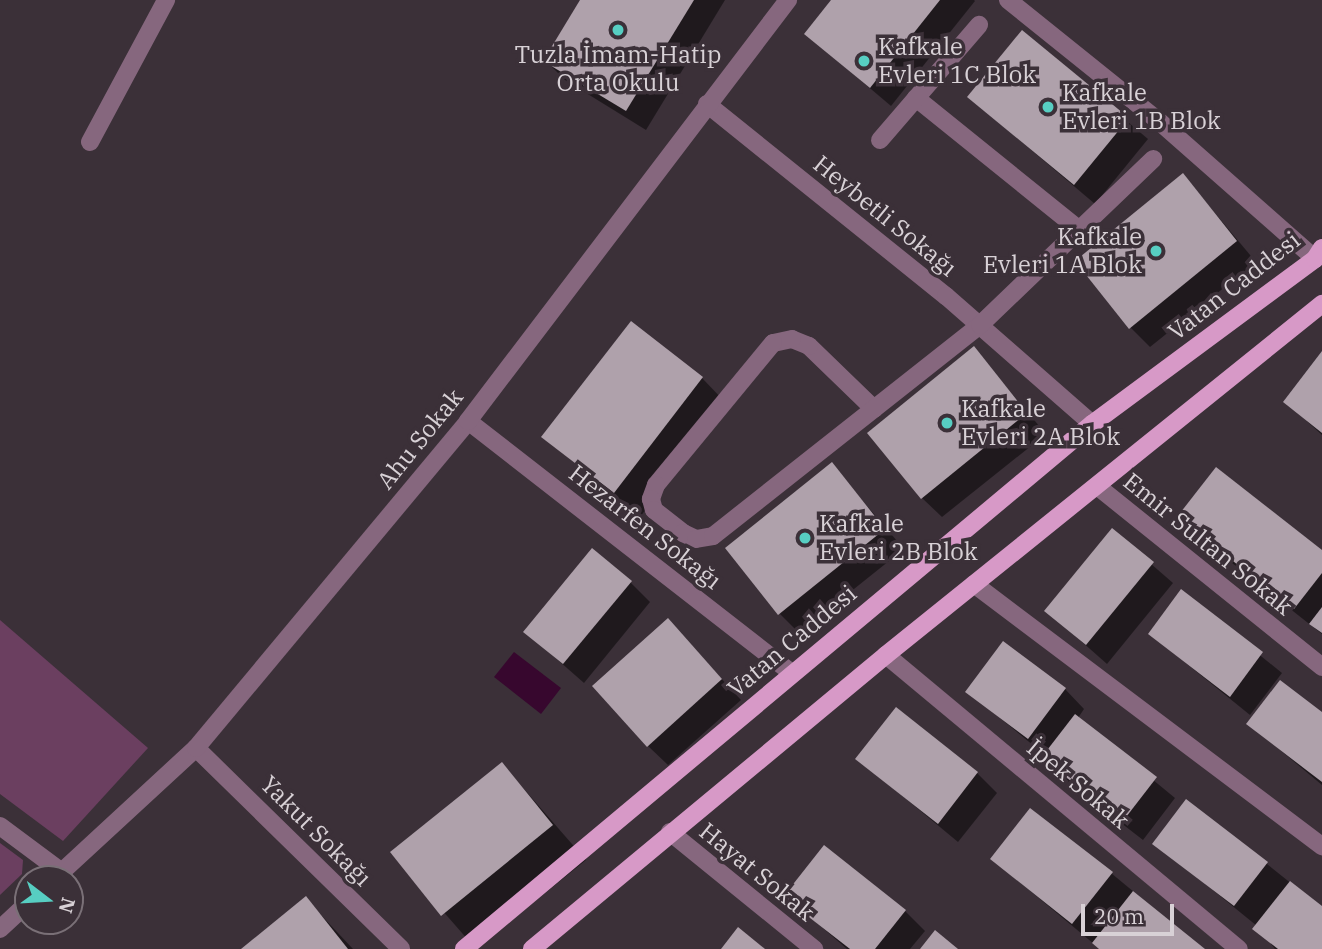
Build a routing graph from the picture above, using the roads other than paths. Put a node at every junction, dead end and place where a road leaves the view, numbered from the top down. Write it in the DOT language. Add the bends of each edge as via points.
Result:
graph roads {
  1 [pos="166,0"];
  2 [pos="788,0"];
  3 [pos="1008,0"];
  4 [pos="979,25"];
  5 [pos="916,98"];
  6 [pos="707,104"];
  7 [pos="880,140"];
  8 [pos="90,142"];
  9 [pos="1153,159"];
  10 [pos="1082,232"];
  11 [pos="1319,254"];
  12 [pos="1322,304"];
  13 [pos="979,325"];
  14 [pos="874,409"];
  15 [pos="468,421"];
  16 [pos="1092,424"];
  17 [pos="1097,486"];
  18 [pos="974,584"];
  19 [pos="886,655"];
  20 [pos="1322,667"];
  21 [pos="791,672"];
  22 [pos="196,748"];
  23 [pos="0,826"];
  24 [pos="670,832"];
  25 [pos="1322,846"];
  26 [pos="45,865"];
  27 [pos="70,865"];
  28 [pos="14,916"];
  29 [pos="0,929"];
  30 [pos="394,947"];
  31 [pos="464,949"];
  32 [pos="532,949"];
  33 [pos="814,949"];
  34 [pos="1239,949"];
  1 -- 8 [label="street"];
  2 -- 6 [label="street, Ahu Sokak"];
  3 -- 11 [label="street"];
  4 -- 5 [label="street"];
  5 -- 7 [label="street"];
  5 -- 10 [label="street"];
  6 -- 13 [label="street, Heybetli Sokağı"];
  6 -- 15 [label="street, Ahu Sokak"];
  9 -- 10 [label="street"];
  10 -- 13 [label="street"];
  11 -- 16 [label="main road, Vatan Caddesi"];
  12 -- 17 [label="main road"];
  13 -- 14 [label="street"];
  13 -- 16 [label="street, Heybetli Sokağı"];
  14 -- 14 [label="street" via="713,536 696,539 654,510 651,499 656,485 773,343 792,340 809,346"];
  15 -- 21 [label="street, Hezarfen Sokağı"];
  15 -- 22 [label="street, Ahu Sokak"];
  16 -- 21 [label="main road, Vatan Caddesi"];
  17 -- 18 [label="main road"];
  17 -- 20 [label="street, Emir Sultan Sokak"];
  18 -- 19 [label="main road"];
  18 -- 25 [label="street"];
  19 -- 24 [label="main road"];
  19 -- 34 [label="street, İpek Sokak"];
  21 -- 31 [label="main road, Vatan Caddesi"];
  22 -- 27 [label="street, Ahu Sokak"];
  22 -- 30 [label="street, Yakut Sokağı"];
  23 -- 26 [label="street"];
  24 -- 32 [label="main road"];
  24 -- 33 [label="street, Hayat Sokak"];
  28 -- 29 [label="street"];
}
